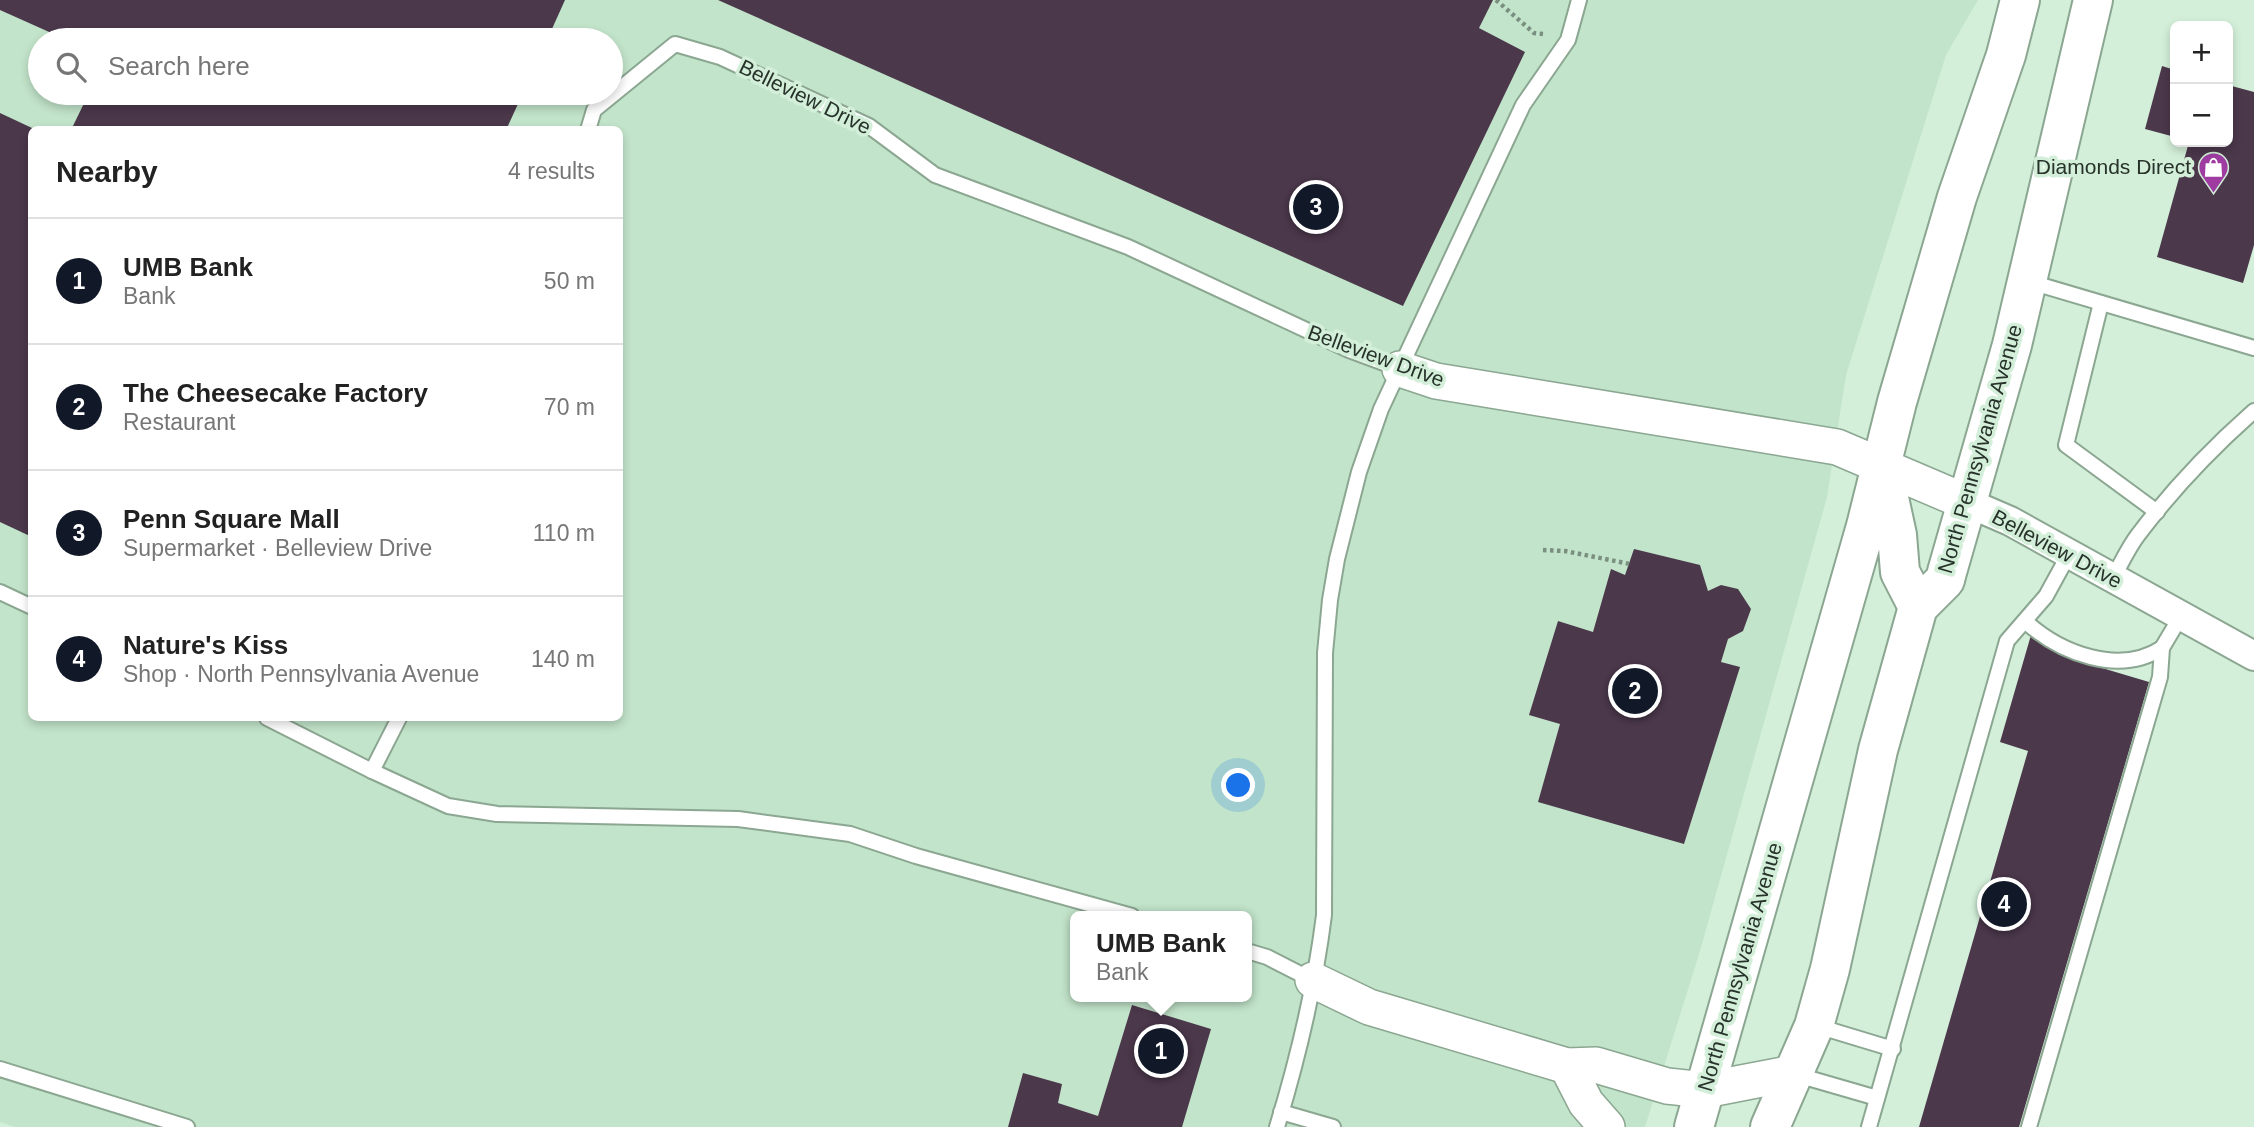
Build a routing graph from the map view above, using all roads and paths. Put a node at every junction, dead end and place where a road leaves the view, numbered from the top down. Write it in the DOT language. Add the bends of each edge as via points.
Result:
graph roads {
  1 [pos="1496,0"];
  2 [pos="1580,0"];
  3 [pos="2020,0"];
  4 [pos="2093,0"];
  5 [pos="1567,40"];
  6 [pos="623,86"];
  7 [pos="600,105"];
  8 [pos="589,126"];
  9 [pos="2026,281"];
  10 [pos="2101,303"];
  11 [pos="2254,348"];
  12 [pos="1400,369"];
  13 [pos="2254,411"];
  14 [pos="1882,466"];
  15 [pos="1966,502"];
  16 [pos="2157,512"];
  17 [pos="1544,550"];
  18 [pos="2069,554"];
  19 [pos="1630,564"];
  20 [pos="2113,578"];
  21 [pos="0,592"];
  22 [pos="28,605"];
  23 [pos="1918,607"];
  24 [pos="2180,616"];
  25 [pos="2025,621"];
  26 [pos="2162,648"];
  27 [pos="2254,656"];
  28 [pos="273,721"];
  29 [pos="397,721"];
  30 [pos="372,771"];
  31 [pos="1114,911"];
  32 [pos="1252,952"];
  33 [pos="1313,980"];
  34 [pos="1814,1026"];
  35 [pos="1893,1049"];
  36 [pos="1567,1066"];
  37 [pos="0,1069"];
  38 [pos="1793,1073"];
  39 [pos="1705,1090"];
  40 [pos="1877,1098"];
  41 [pos="1281,1112"];
  42 [pos="187,1127"];
  43 [pos="1277,1127"];
  44 [pos="1333,1127"];
  45 [pos="1607,1127"];
  46 [pos="1694,1127"];
  47 [pos="1770,1127"];
  48 [pos="1869,1127"];
  49 [pos="2029,1127"];
  1 -- 5 [label="path" via="1534,33"];
  2 -- 5 [label="lane"];
  3 -- 14 [label="main road, North Pennsylvania Avenue" via="1953,210"];
  4 -- 9 [label="main road, North Pennsylvania Avenue"];
  5 -- 12 [label="lane" via="1523,105"];
  6 -- 12 [label="lane, Belleview Drive" via="675,44 720,57 869,126 935,175 1128,247 1349,350"];
  7 -- 8 [label="lane, Belleview Drive"];
  9 -- 10 [label="lane"];
  9 -- 15 [label="main road, North Pennsylvania Avenue"];
  10 -- 11 [label="lane"];
  10 -- 16 [label="lane" via="2066,445"];
  12 -- 14 [label="street, Belleview Drive" via="1436,381 1837,447"];
  12 -- 33 [label="lane" via="1363,460 1330,600 1325,653 1324,915"];
  13 -- 16 [label="lane" via="2221,440"];
  14 -- 15 [label="street, Belleview Drive"];
  14 -- 23 [label="main road" via="1900,572"];
  14 -- 39 [label="main road, North Pennsylvania Avenue"];
  15 -- 18 [label="street, Belleview Drive"];
  15 -- 23 [label="main road, North Pennsylvania Avenue" via="1945,579"];
  16 -- 20 [label="lane" via="2136,537"];
  17 -- 19 [label="path"];
  18 -- 20 [label="street, Belleview Drive"];
  18 -- 25 [label="lane" via="2046,596"];
  20 -- 24 [label="street, Belleview Drive"];
  21 -- 22 [label="lane"];
  23 -- 34 [label="main road, North Pennsylvania Avenue" via="1878,750"];
  24 -- 26 [label="lane"];
  24 -- 27 [label="street, Belleview Drive"];
  25 -- 26 [label="lane" via="2051,642 2104,659 2134,661"];
  25 -- 35 [label="lane" via="2007,641"];
  26 -- 49 [label="lane" via="2160,677"];
  28 -- 30 [label="lane"];
  29 -- 30 [label="lane"];
  30 -- 31 [label="lane" via="448,806 497,814 738,819 850,834"];
  32 -- 33 [label="lane"];
  33 -- 36 [label="street" via="1369,1007"];
  33 -- 41 [label="lane"];
  34 -- 35 [label="lane"];
  34 -- 38 [label="main road, North Pennsylvania Avenue"];
  35 -- 40 [label="lane"];
  36 -- 39 [label="street" via="1596,1065 1667,1086"];
  36 -- 45 [label="street" via="1586,1103"];
  37 -- 42 [label="lane"];
  38 -- 39 [label="street"];
  38 -- 40 [label="lane"];
  38 -- 47 [label="main road, North Pennsylvania Avenue"];
  39 -- 46 [label="main road, North Pennsylvania Avenue"];
  40 -- 48 [label="lane"];
  41 -- 43 [label="lane"];
  41 -- 44 [label="lane"];
}
